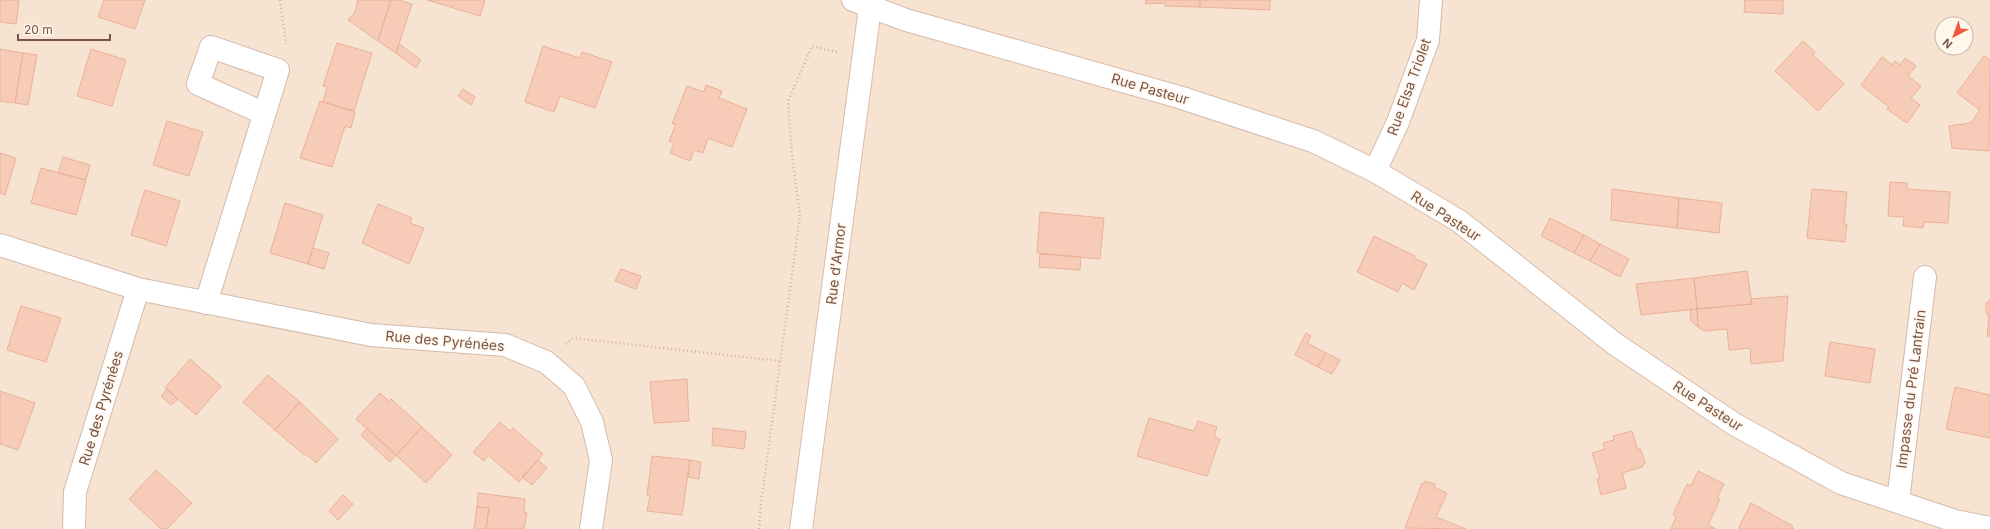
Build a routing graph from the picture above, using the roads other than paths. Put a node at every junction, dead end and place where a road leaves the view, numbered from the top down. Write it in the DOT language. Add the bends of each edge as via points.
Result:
graph roads {
  1 [pos="1431,0"];
  2 [pos="865,2"];
  3 [pos="264,114"];
  4 [pos="1375,171"];
  5 [pos="0,245"];
  6 [pos="1925,277"];
  7 [pos="138,289"];
  8 [pos="206,303"];
  9 [pos="1898,501"];
  10 [pos="1990,528"];
  11 [pos="74,529"];
  12 [pos="591,529"];
  13 [pos="801,529"];
  1 -- 4 [label="street, Rue Elsa Triolet" via="1428,40 1398,122"];
  2 -- 4 [label="street, Rue Pasteur" via="906,20 1179,97 1313,141"];
  2 -- 13 [label="street, Rue d'Armor" via="863,58"];
  3 -- 3 [label="street" via="278,70 211,47 198,84"];
  3 -- 8 [label="street"];
  4 -- 9 [label="street, Rue Pasteur" via="1459,221 1615,344 1734,424 1842,483"];
  5 -- 7 [label="street, Rue des Pyrénées"];
  6 -- 9 [label="street, Impasse du Pré Lantrain"];
  7 -- 8 [label="street, Rue des Pyrénées"];
  7 -- 11 [label="street, Rue des Pyrénées" via="75,492"];
  8 -- 12 [label="street, Rue des Pyrénées" via="371,335 505,345 546,362 574,386 592,422 601,460"];
  9 -- 10 [label="street, Rue Pasteur" via="1955,520"];
}
